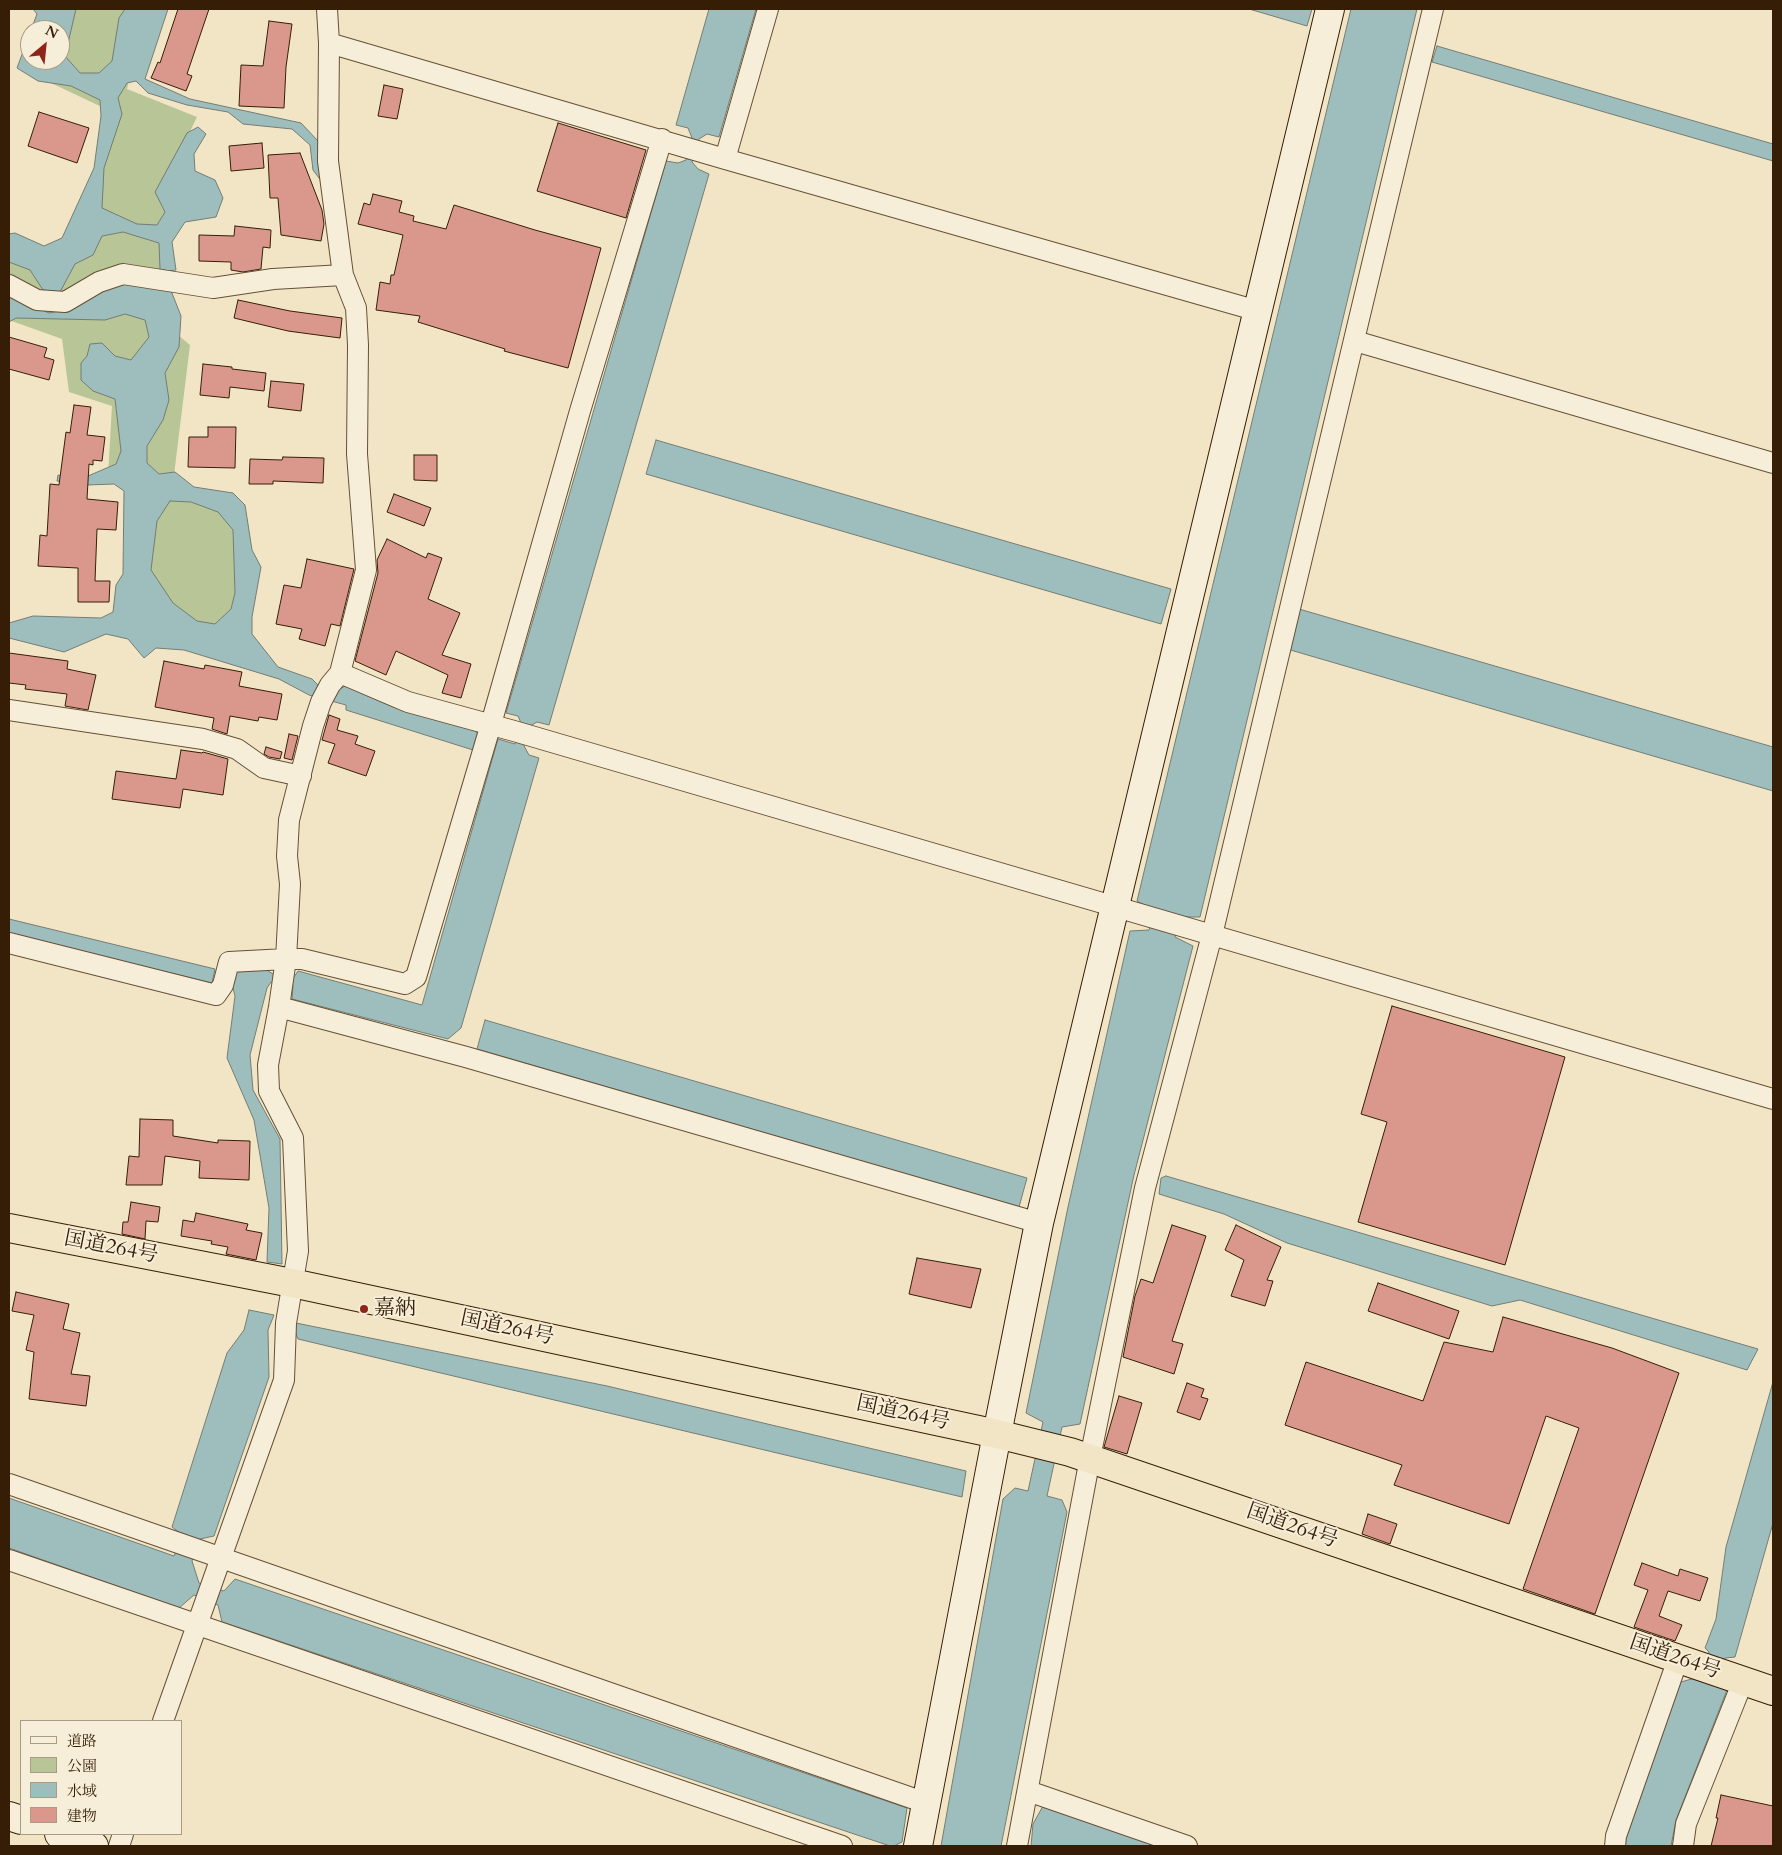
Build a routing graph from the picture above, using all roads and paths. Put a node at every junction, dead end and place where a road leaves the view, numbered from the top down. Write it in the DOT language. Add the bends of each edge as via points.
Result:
graph roads {
  1 [pos="327,9"];
  2 [pos="768,9"];
  3 [pos="1330,9"];
  4 [pos="1433,9"];
  5 [pos="329,43"];
  6 [pos="662,139"];
  7 [pos="725,159"];
  8 [pos="344,275"];
  9 [pos="9,285"];
  10 [pos="1258,311"];
  11 [pos="1355,340"];
  12 [pos="1773,463"];
  13 [pos="331,687"];
  14 [pos="9,710"];
  15 [pos="491,724"];
  16 [pos="301,776"];
  17 [pos="1114,908"];
  18 [pos="1212,935"];
  19 [pos="9,943"];
  20 [pos="284,972"];
  21 [pos="279,1007"];
  22 [pos="1773,1099"];
  23 [pos="1040,1223"];
  24 [pos="9,1228"];
  25 [pos="292,1283"];
  26 [pos="997,1434"];
  27 [pos="1090,1458"];
  28 [pos="9,1484"];
  29 [pos="220,1559"];
  30 [pos="9,1560"];
  31 [pos="197,1625"];
  32 [pos="1686,1662"];
  33 [pos="1734,1678"];
  34 [pos="1773,1691"];
  35 [pos="163,1720"];
  36 [pos="1028,1791"];
  37 [pos="926,1803"];
  38 [pos="62,1835"];
  39 [pos="94,1846"];
  40 [pos="842,1846"];
  41 [pos="918,1846"];
  42 [pos="1017,1846"];
  43 [pos="1187,1846"];
  44 [pos="1615,1846"];
  45 [pos="1683,1846"];
  1 -- 5 [label="street"];
  2 -- 7 [label="street"];
  3 -- 10 [label="street"];
  4 -- 11 [label="street"];
  5 -- 6 [label="street"];
  5 -- 8 [label="street" via="328,161"];
  6 -- 7 [label="street"];
  6 -- 15 [label="street"];
  7 -- 10 [label="street"];
  8 -- 9 [label="street" via="273,279 213,288 123,274 99,282 65,302 37,300"];
  8 -- 13 [label="street" via="356,308 357,454 366,570"];
  10 -- 17 [label="street"];
  11 -- 12 [label="street"];
  11 -- 18 [label="street"];
  13 -- 15 [label="street" via="408,702"];
  13 -- 16 [label="street"];
  14 -- 16 [label="street" via="203,739 236,749 264,768"];
  15 -- 17 [label="street"];
  15 -- 20 [label="street" via="416,977 405,984 302,959"];
  16 -- 20 [label="street" via="289,820 286,856 290,884"];
  17 -- 18 [label="street"];
  17 -- 23 [label="street"];
  18 -- 22 [label="street"];
  18 -- 27 [label="street" via="1145,1188"];
  19 -- 20 [label="street" via="216,995 223,985 230,962"];
  20 -- 21 [label="street"];
  21 -- 23 [label="street" via="466,1057"];
  21 -- 25 [label="street" via="268,1065 269,1090 293,1138 298,1251"];
  23 -- 26 [label="street"];
  24 -- 25 [label="highway, 国道264号"];
  25 -- 26 [label="highway, 国道264号"];
  25 -- 29 [label="street" via="286,1323 284,1380"];
  26 -- 27 [label="highway, 国道264号"];
  26 -- 37 [label="street"];
  27 -- 32 [label="highway, 国道264号"];
  27 -- 36 [label="street"];
  28 -- 29 [label="street"];
  29 -- 31 [label="street"];
  29 -- 37 [label="street"];
  30 -- 31 [label="street"];
  31 -- 35 [label="street"];
  31 -- 40 [label="street"];
  32 -- 33 [label="highway, 国道264号"];
  32 -- 44 [label="street" via="1616,1836"];
  33 -- 34 [label="highway, 国道264号"];
  33 -- 45 [label="street" via="1686,1824"];
  36 -- 42 [label="street"];
  36 -- 43 [label="street"];
  37 -- 41 [label="street"];
  38 -- 39 [label="street"];
}
